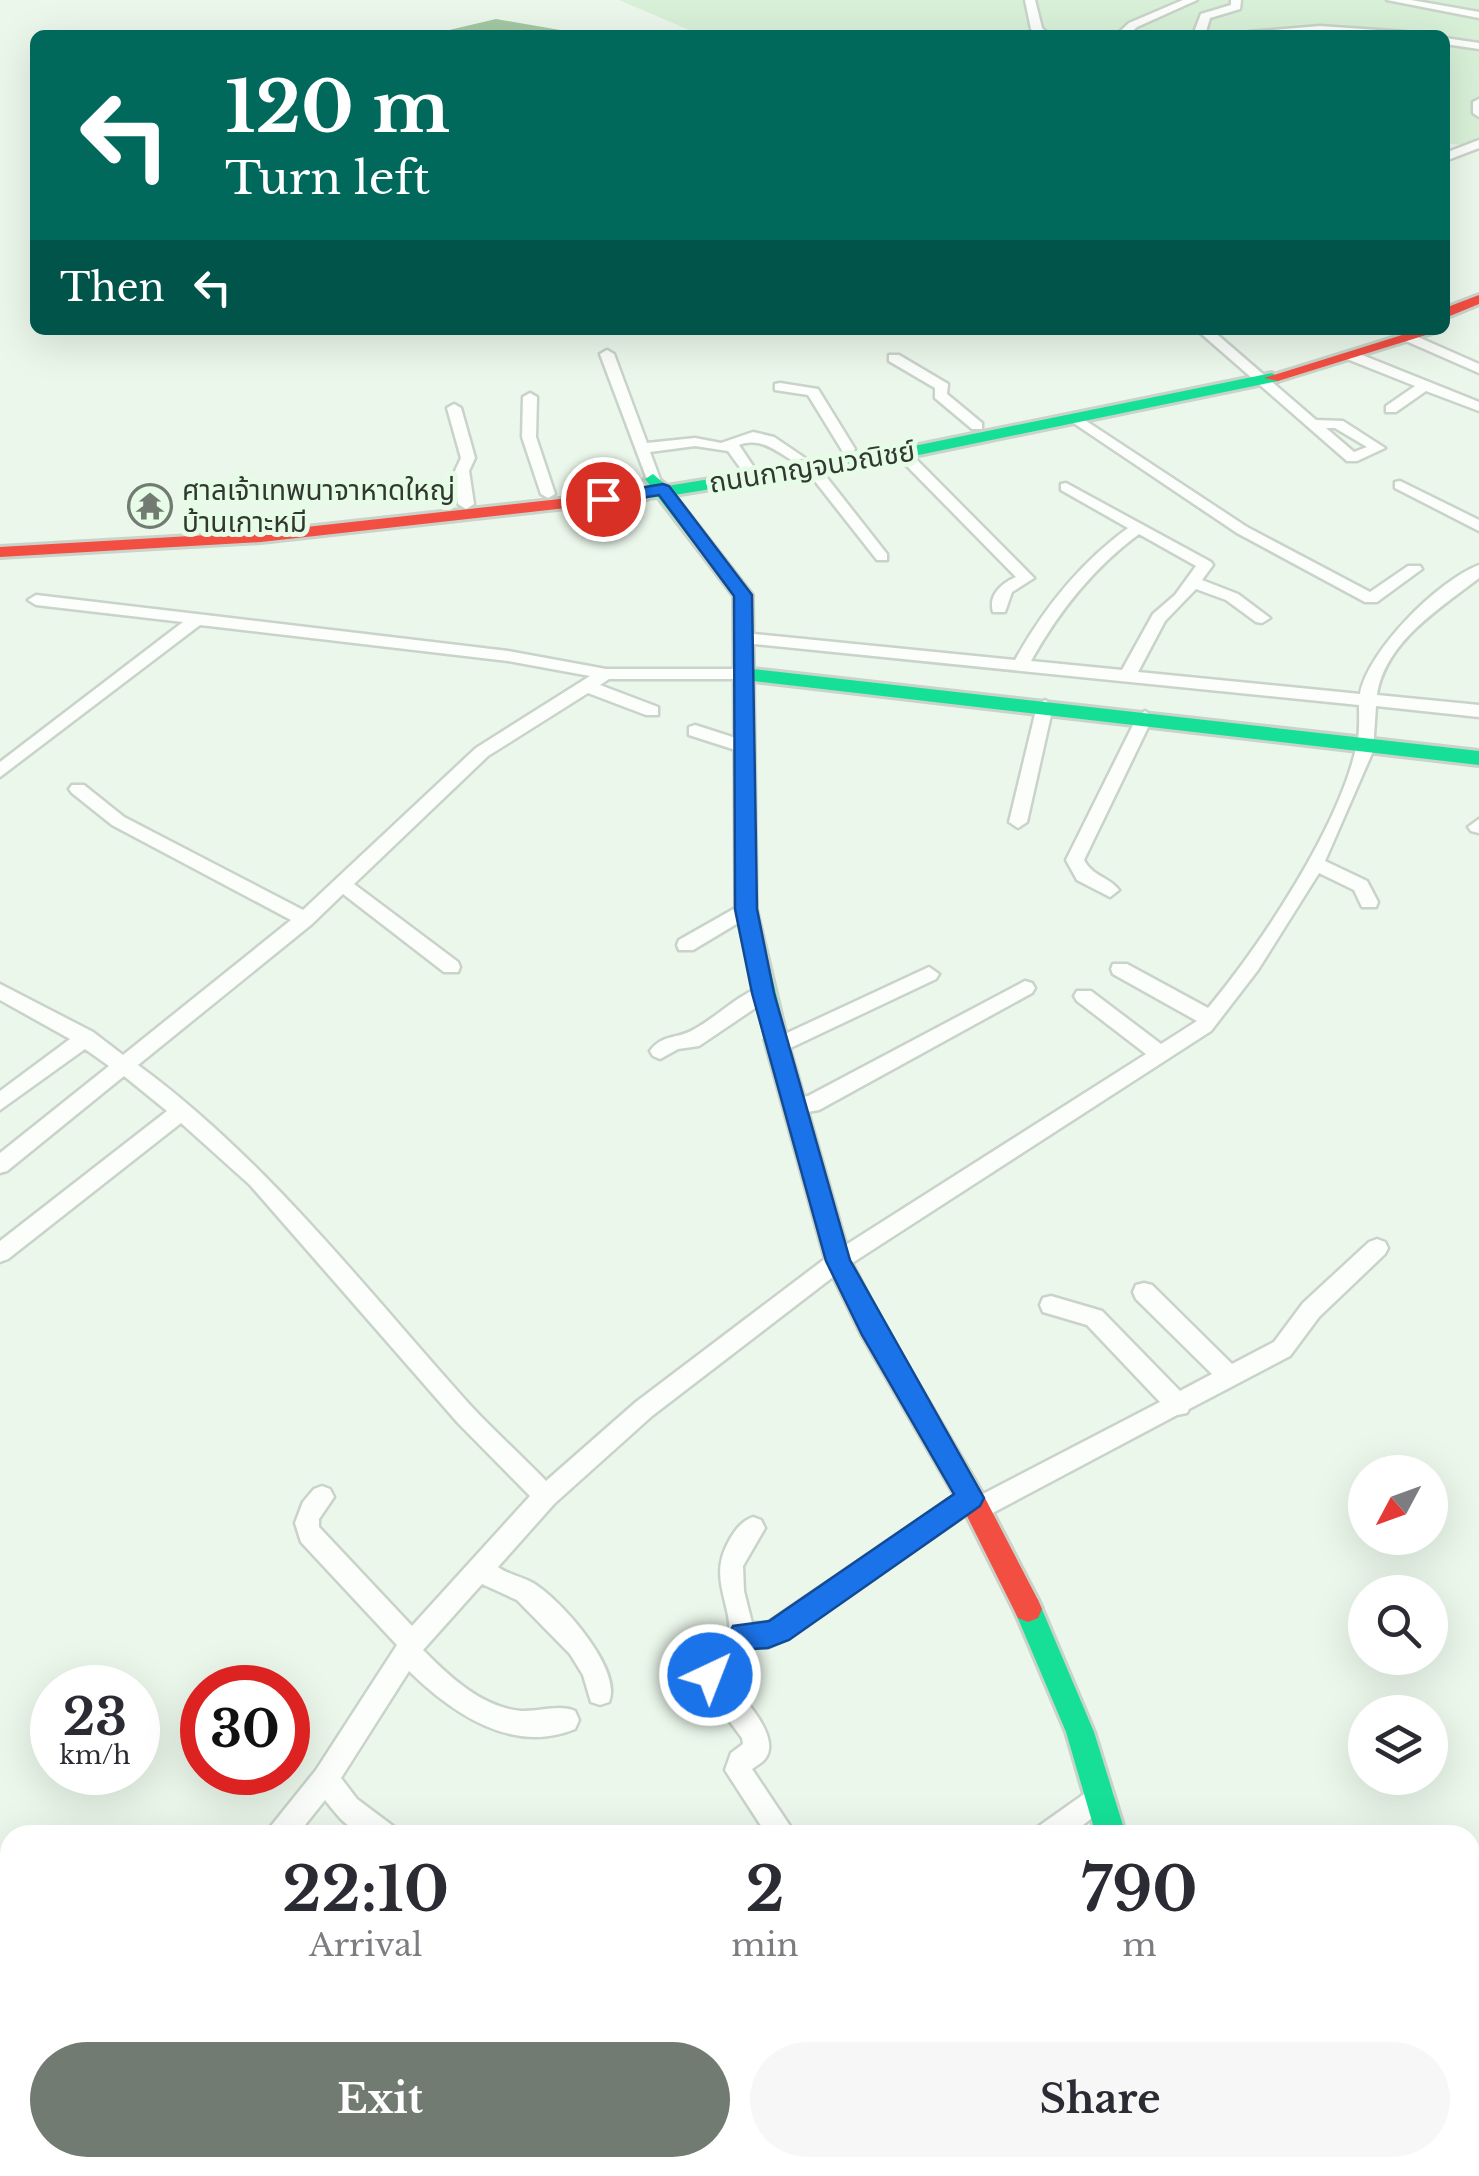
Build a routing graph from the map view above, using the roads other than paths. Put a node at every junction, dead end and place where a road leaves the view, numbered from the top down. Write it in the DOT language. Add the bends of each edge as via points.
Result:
graph roads {
  1 [pos="1030,0"];
  2 [pos="1192,0"];
  3 [pos="1236,0"];
  4 [pos="1392,0"];
  5 [pos="1479,15"];
  6 [pos="1038,30"];
  7 [pos="1127,30"];
  8 [pos="1200,30"];
  9 [pos="1316,30"];
  10 [pos="1343,30"];
  11 [pos="1450,42"];
  12 [pos="1479,46"];
  13 [pos="1479,102"];
  14 [pos="1479,113"];
  15 [pos="1479,144"];
  16 [pos="1450,155"];
  17 [pos="1479,299"];
  18 [pos="1450,311"];
  19 [pos="1479,313"];
  20 [pos="1450,324"];
  21 [pos="1210,335"];
  22 [pos="1401,335"];
  23 [pos="1403,335"];
  24 [pos="1407,335"];
  25 [pos="607,354"];
  26 [pos="1352,356"];
  27 [pos="894,358"];
  28 [pos="1479,369"];
  29 [pos="1253,374"];
  30 [pos="780,386"];
  31 [pos="1424,386"];
  32 [pos="530,397"];
  33 [pos="1479,407"];
  34 [pos="454,408"];
  35 [pos="1390,409"];
  36 [pos="1071,414"];
  37 [pos="1312,424"];
  38 [pos="977,426"];
  39 [pos="730,443"];
  40 [pos="643,448"];
  41 [pos="848,449"];
  42 [pos="902,453"];
  43 [pos="805,463"];
  44 [pos="746,466"];
  45 [pos="658,484"];
  46 [pos="1400,485"];
  47 [pos="1066,488"];
  48 [pos="548,494"];
  49 [pos="466,504"];
  50 [pos="1479,526"];
  51 [pos="1139,527"];
  52 [pos="0,538"];
  53 [pos="0,552"];
  54 [pos="882,557"];
  55 [pos="1414,569"];
  56 [pos="1479,570"];
  57 [pos="1194,582"];
  58 [pos="36,600"];
  59 [pos="999,608"];
  60 [pos="1262,618"];
  61 [pos="194,622"];
  62 [pos="744,638"];
  63 [pos="1020,666"];
  64 [pos="606,674"];
  65 [pos="742,674"];
  66 [pos="1128,674"];
  67 [pos="585,686"];
  68 [pos="1364,700"];
  69 [pos="1044,706"];
  70 [pos="1479,710"];
  71 [pos="652,712"];
  72 [pos="1145,717"];
  73 [pos="696,731"];
  74 [pos="742,746"];
  75 [pos="1366,746"];
  76 [pos="1479,758"];
  77 [pos="0,771"];
  78 [pos="78,790"];
  79 [pos="1018,822"];
  80 [pos="1315,864"];
  81 [pos="343,885"];
  82 [pos="1110,890"];
  83 [pos="1369,902"];
  84 [pos="746,909"];
  85 [pos="304,918"];
  86 [pos="686,945"];
  87 [pos="451,967"];
  88 [pos="1120,969"];
  89 [pos="929,974"];
  90 [pos="1026,988"];
  91 [pos="763,993"];
  92 [pos="10,996"];
  93 [pos="1084,996"];
  94 [pos="0,1016"];
  95 [pos="1210,1018"];
  96 [pos="86,1037"];
  97 [pos="779,1045"];
  98 [pos="660,1050"];
  99 [pos="1160,1054"];
  100 [pos="125,1063"];
  101 [pos="0,1102"];
  102 [pos="796,1106"];
  103 [pos="182,1111"];
  104 [pos="0,1164"];
  105 [pos="1377,1248"];
  106 [pos="0,1252"];
  107 [pos="838,1261"];
  108 [pos="1144,1292"];
  109 [pos="1051,1306"];
  110 [pos="1230,1378"];
  111 [pos="1179,1406"];
  112 [pos="322,1496"];
  113 [pos="546,1496"];
  114 [pos="974,1503"];
  115 [pos="753,1528"];
  116 [pos="480,1568"];
  117 [pos="743,1635"];
  118 [pos="409,1648"];
  119 [pos="600,1693"];
  120 [pos="566,1720"];
  121 [pos="324,1779"];
  122 [pos="1101,1795"];
  123 [pos="288,1825"];
  124 [pos="371,1825"];
  125 [pos="776,1825"];
  126 [pos="1061,1825"];
  127 [pos="1108,1825"];
  1 -- 6 [label="street"];
  2 -- 7 [label="street"];
  3 -- 8 [label="street" via="1236,7 1201,20"];
  4 -- 5 [label="street"];
  9 -- 10 [label="street"];
  11 -- 12 [label="street"];
  13 -- 14 [label="street"];
  15 -- 16 [label="street"];
  17 -- 18 [label="main road"];
  19 -- 20 [label="main road"];
  21 -- 29 [label="street"];
  22 -- 29 [label="main road, ถนนกาญจนวณิชย์"];
  23 -- 26 [label="main road, ถนนกาญจนวณิชย์"];
  24 -- 28 [label="street"];
  25 -- 40 [label="street"];
  26 -- 29 [label="main road, ถนนกาญจนวณิชย์"];
  26 -- 31 [label="street"];
  27 -- 38 [label="street" via="943,387 940,395"];
  29 -- 36 [label="main road, ถนนกาญจนวณิชย์"];
  29 -- 37 [label="street"];
  30 -- 41 [label="street" via="812,391"];
  31 -- 33 [label="street"];
  31 -- 35 [label="street"];
  32 -- 48 [label="street" via="530,437"];
  34 -- 49 [label="street" via="468,458 462,470"];
  36 -- 38 [label="main road, ถนนกาญจนวณิชย์"];
  36 -- 42 [label="main road, ถนนกาญจนวณิชย์"];
  36 -- 55 [label="street" via="1242,530 1371,599"];
  38 -- 41 [label="main road, ถนนกาญจนวณิชย์"];
  39 -- 40 [label="street"];
  39 -- 43 [label="street" via="758,436"];
  39 -- 44 [label="street"];
  40 -- 45 [label="street"];
  41 -- 43 [label="main road, ถนนกาญจนวณิชย์"];
  42 -- 43 [label="main road, ถนนกาญจนวณิชย์"];
  42 -- 59 [label="street" via="1026,578 1000,595"];
  43 -- 44 [label="main road, ถนนกาญจนวณิชย์"];
  43 -- 45 [label="main road, ถนนกาญจนวณิชย์"];
  43 -- 54 [label="street"];
  44 -- 45 [label="main road, ถนนกาญจนวณิชย์"];
  45 -- 48 [label="main road, ถนนกาญจนวณิชย์"];
  45 -- 53 [label="main road, ถนนกาญจนวณิชย์" via="381,527"];
  45 -- 62 [label="main road" via="739,586"];
  46 -- 50 [label="street"];
  47 -- 51 [label="street"];
  48 -- 49 [label="main road, ถนนกาญจนวณิชย์"];
  49 -- 52 [label="main road, ถนนกาญจนวณิชย์" via="226,527"];
  51 -- 57 [label="street" via="1205,565"];
  51 -- 63 [label="street" via="1099,555 1046,618"];
  56 -- 68 [label="street" via="1386,653"];
  57 -- 60 [label="street"];
  57 -- 66 [label="street" via="1157,622"];
  58 -- 61 [label="street"];
  61 -- 64 [label="street" via="508,656"];
  61 -- 77 [label="street"];
  62 -- 63 [label="street"];
  62 -- 65 [label="main road"];
  63 -- 66 [label="street"];
  64 -- 65 [label="street"];
  64 -- 67 [label="street"];
  65 -- 69 [label="main road"];
  65 -- 74 [label="main road"];
  66 -- 68 [label="street"];
  67 -- 71 [label="street"];
  67 -- 81 [label="street" via="482,752"];
  68 -- 70 [label="street"];
  68 -- 75 [label="street"];
  69 -- 72 [label="main road"];
  69 -- 79 [label="street"];
  72 -- 75 [label="main road"];
  72 -- 82 [label="street" via="1076,860 1083,875"];
  73 -- 74 [label="street"];
  74 -- 84 [label="main road"];
  75 -- 76 [label="main road"];
  75 -- 80 [label="street"];
  78 -- 85 [label="street" via="118,821"];
  80 -- 83 [label="street" via="1361,886"];
  80 -- 95 [label="street"];
  81 -- 85 [label="street"];
  81 -- 87 [label="street"];
  84 -- 86 [label="street"];
  84 -- 91 [label="main road"];
  85 -- 100 [label="street"];
  88 -- 95 [label="street"];
  89 -- 97 [label="street"];
  90 -- 102 [label="street" via="812,1104"];
  91 -- 97 [label="main road"];
  91 -- 98 [label="street" via="692,1041"];
  92 -- 94 [label="street"];
  92 -- 96 [label="street"];
  93 -- 99 [label="street"];
  95 -- 99 [label="street"];
  96 -- 100 [label="street"];
  96 -- 101 [label="street"];
  97 -- 102 [label="main road"];
  99 -- 107 [label="street"];
  100 -- 103 [label="street"];
  100 -- 104 [label="street"];
  102 -- 107 [label="main road"];
  103 -- 106 [label="street"];
  103 -- 113 [label="street" via="257,1180 453,1402"];
  105 -- 110 [label="street" via="1311,1310 1282,1349"];
  107 -- 113 [label="street" via="644,1409"];
  107 -- 114 [label="main road"];
  108 -- 110 [label="street"];
  109 -- 111 [label="street" via="1094,1318"];
  110 -- 111 [label="street"];
  111 -- 114 [label="street"];
  112 -- 118 [label="street" via="306,1529"];
  113 -- 116 [label="street"];
  114 -- 117 [label="street" via="779,1630"];
  114 -- 122 [label="main road" via="1046,1644"];
  115 -- 117 [label="street" via="736,1545 729,1566"];
  116 -- 118 [label="street"];
  116 -- 119 [label="street" via="526,1592 579,1644"];
  117 -- 125 [label="street" via="740,1648 710,1675 754,1732 757,1749 738,1768"];
  118 -- 120 [label="street" via="454,1695 495,1718 525,1726"];
  118 -- 121 [label="street"];
  121 -- 123 [label="street"];
  121 -- 124 [label="street"];
  122 -- 126 [label="street"];
  122 -- 127 [label="main road"];
}
